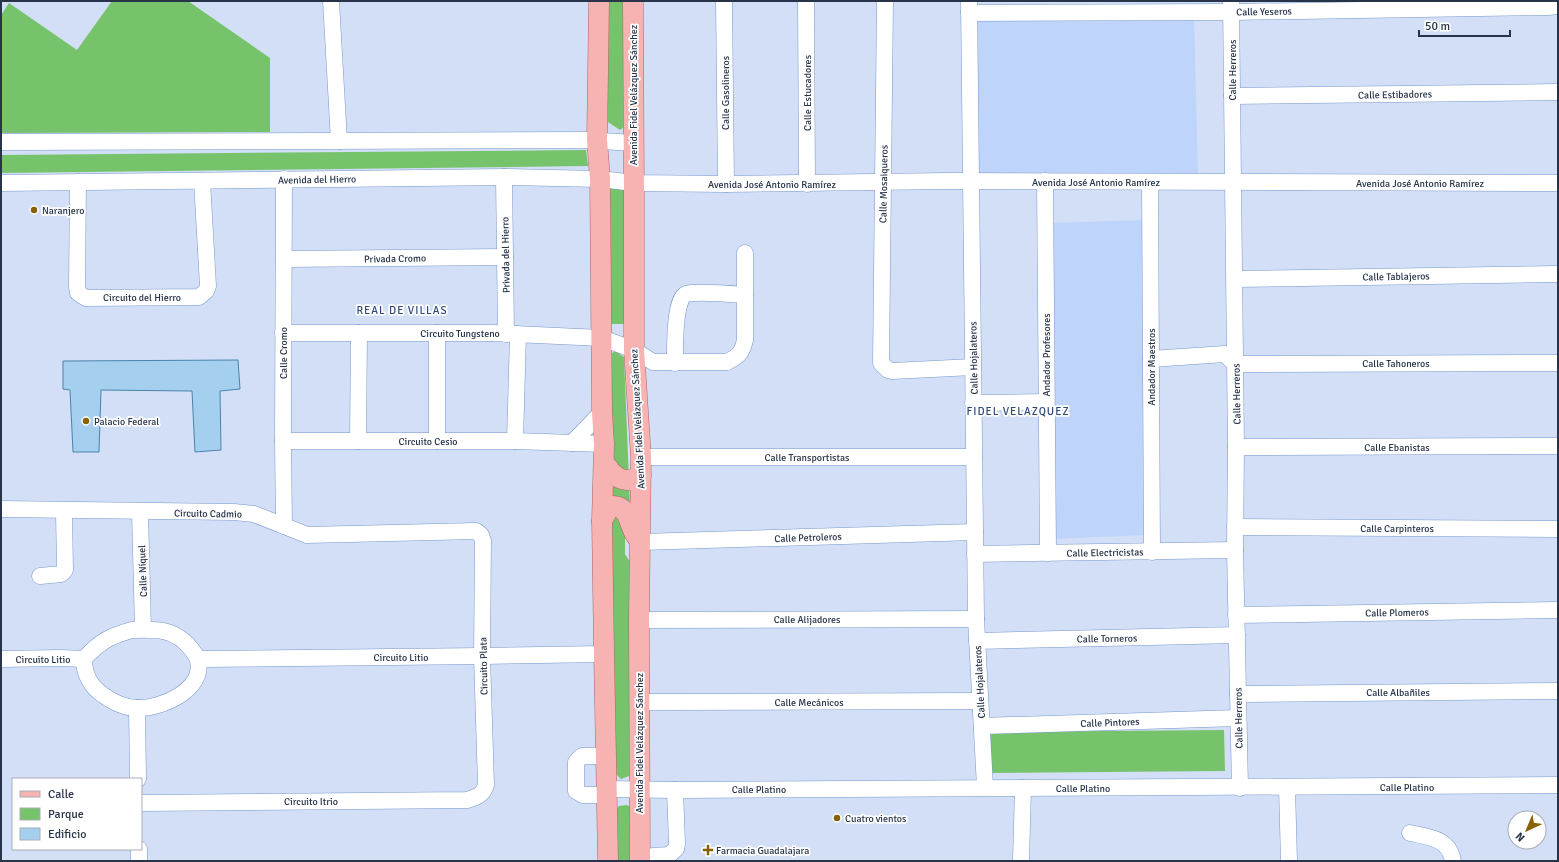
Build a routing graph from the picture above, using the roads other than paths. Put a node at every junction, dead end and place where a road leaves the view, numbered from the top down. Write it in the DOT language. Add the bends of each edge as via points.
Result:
graph roads {
  1 [pos="331,1"];
  2 [pos="599,1"];
  3 [pos="633,1"];
  4 [pos="724,1"];
  5 [pos="806,1"];
  6 [pos="885,1"];
  7 [pos="1232,6"];
  8 [pos="1558,6"];
  9 [pos="969,7"];
  10 [pos="1558,92"];
  11 [pos="1232,96"];
  12 [pos="597,140"];
  13 [pos="338,141"];
  14 [pos="1,142"];
  15 [pos="634,143"];
  16 [pos="504,177"];
  17 [pos="284,179"];
  18 [pos="600,179"];
  19 [pos="202,180"];
  20 [pos="970,181"];
  21 [pos="1,182"];
  22 [pos="78,182"];
  23 [pos="883,182"];
  24 [pos="1045,182"];
  25 [pos="1150,182"];
  26 [pos="634,183"];
  27 [pos="1233,183"];
  28 [pos="1558,183"];
  29 [pos="726,184"];
  30 [pos="807,184"];
  31 [pos="745,253"];
  32 [pos="505,257"];
  33 [pos="284,259"];
  34 [pos="1558,274"];
  35 [pos="1235,279"];
  36 [pos="745,295"];
  37 [pos="283,333"];
  38 [pos="359,333"];
  39 [pos="437,333"];
  40 [pos="512,334"];
  41 [pos="602,338"];
  42 [pos="634,350"];
  43 [pos="1151,359"];
  44 [pos="675,363"];
  45 [pos="1558,363"];
  46 [pos="1235,364"];
  47 [pos="973,367"];
  48 [pos="1046,402"];
  49 [pos="973,403"];
  50 [pos="602,412"];
  51 [pos="283,441"];
  52 [pos="358,441"];
  53 [pos="437,441"];
  54 [pos="515,441"];
  55 [pos="572,443"];
  56 [pos="1558,446"];
  57 [pos="1236,447"];
  58 [pos="604,453"];
  59 [pos="974,456"];
  60 [pos="641,466"];
  61 [pos="1,509"];
  62 [pos="64,510"];
  63 [pos="140,512"];
  64 [pos="602,521"];
  65 [pos="284,526"];
  66 [pos="1235,527"];
  67 [pos="1558,529"];
  68 [pos="975,532"];
  69 [pos="481,535"];
  70 [pos="641,542"];
  71 [pos="1235,550"];
  72 [pos="1152,552"];
  73 [pos="1048,553"];
  74 [pos="975,554"];
  75 [pos="40,576"];
  76 [pos="1558,610"];
  77 [pos="1236,615"];
  78 [pos="976,618"];
  79 [pos="639,620"];
  80 [pos="143,629"];
  81 [pos="1237,635"];
  82 [pos="977,641"];
  83 [pos="604,654"];
  84 [pos="482,656"];
  85 [pos="1,658"];
  86 [pos="84,659"];
  87 [pos="198,659"];
  88 [pos="1558,691"];
  89 [pos="1238,694"];
  90 [pos="639,702"];
  91 [pos="980,702"];
  92 [pos="137,708"];
  93 [pos="1238,718"];
  94 [pos="982,726"];
  95 [pos="605,756"];
  96 [pos="138,778"];
  97 [pos="1558,786"];
  98 [pos="985,787"];
  99 [pos="1023,788"];
  100 [pos="1240,788"];
  101 [pos="1287,788"];
  102 [pos="639,789"];
  103 [pos="675,790"];
  104 [pos="607,792"];
  105 [pos="480,795"];
  106 [pos="142,803"];
  107 [pos="1410,833"];
  108 [pos="139,850"];
  109 [pos="640,859"];
  110 [pos="139,861"];
  111 [pos="608,861"];
  112 [pos="1021,861"];
  113 [pos="1289,861"];
  114 [pos="1453,861"];
  1 -- 13 [label="street"];
  2 -- 12 [label="main road"];
  3 -- 15 [label="main road, Avenida Fidel Velázquez Sánchez"];
  4 -- 29 [label="street, Calle Gasolineros"];
  5 -- 30 [label="street, Calle Estucadores"];
  6 -- 23 [label="street, Calle Mosaiqueros"];
  7 -- 8 [label="street, Calle Yeseros"];
  7 -- 9 [label="street, Calle Yeseros"];
  7 -- 11 [label="street, Calle Herreros"];
  9 -- 20 [label="street, Calle Hojalateros"];
  10 -- 11 [label="street, Calle Estibadores"];
  11 -- 27 [label="street, Calle Herreros"];
  12 -- 13 [label="street"];
  12 -- 15 [label="street"];
  12 -- 18 [label="main road"];
  13 -- 14 [label="street"];
  15 -- 26 [label="main road, Avenida Fidel Velázquez Sánchez"];
  16 -- 17 [label="street, Avenida del Hierro"];
  16 -- 18 [label="street, Avenida del Hierro"];
  16 -- 32 [label="street, Privada del Hierro"];
  17 -- 19 [label="street, Avenida del Hierro"];
  17 -- 33 [label="street, Calle Cromo"];
  18 -- 26 [label="street, Avenida del Hierro"];
  18 -- 41 [label="main road"];
  19 -- 22 [label="street, Avenida del Hierro"];
  19 -- 22 [label="street, Circuito del Hierro" via="208,286 199,297 86,298 78,293"];
  20 -- 23 [label="street, Avenida José Antonio Ramírez"];
  20 -- 24 [label="street, Avenida José Antonio Ramírez"];
  20 -- 47 [label="street, Calle Hojalateros"];
  21 -- 22 [label="street, Avenida del Hierro"];
  23 -- 30 [label="street, Avenida José Antonio Ramírez"];
  23 -- 47 [label="street, Calle Mosaiqueros" via="881,363 892,371"];
  24 -- 25 [label="street, Avenida José Antonio Ramírez"];
  24 -- 48 [label="street, Andador Profesores"];
  25 -- 27 [label="street, Avenida José Antonio Ramírez"];
  25 -- 43 [label="street, Andador Maestros"];
  26 -- 29 [label="street, Avenida José Antonio Ramírez"];
  26 -- 42 [label="main road, Avenida Fidel Velázquez Sánchez"];
  27 -- 28 [label="street, Avenida José Antonio Ramírez"];
  27 -- 35 [label="street, Calle Herreros"];
  29 -- 30 [label="street, Avenida José Antonio Ramírez"];
  31 -- 36 [label="street, Circuito Tungsteno"];
  32 -- 33 [label="street, Privada Cromo"];
  32 -- 40 [label="street, Privada del Hierro"];
  33 -- 37 [label="street, Calle Cromo"];
  34 -- 35 [label="street, Calle Tablajeros"];
  35 -- 46 [label="street, Calle Herreros"];
  36 -- 44 [label="street, Circuito Tungsteno" via="745,340 743,350 736,357 727,362"];
  36 -- 44 [label="street" via="686,294 682,297 677,316"];
  37 -- 38 [label="street, Circuito Tungsteno"];
  37 -- 51 [label="street, Calle Cromo"];
  38 -- 39 [label="street, Circuito Tungsteno"];
  38 -- 52 [label="street"];
  39 -- 40 [label="street, Circuito Tungsteno"];
  39 -- 53 [label="street"];
  40 -- 41 [label="street, Circuito Tungsteno"];
  40 -- 54 [label="street, Privada del Hierro"];
  41 -- 42 [label="street, Circuito Tungsteno"];
  41 -- 50 [label="main road"];
  42 -- 44 [label="street, Circuito Tungsteno" via="653,362"];
  42 -- 60 [label="main road, Avenida Fidel Velázquez Sánchez"];
  43 -- 46 [label="street" via="1225,354"];
  43 -- 72 [label="street, Andador Maestros"];
  45 -- 46 [label="street, Calle Tahoneros"];
  46 -- 57 [label="street, Calle Herreros"];
  47 -- 49 [label="street, Calle Hojalateros"];
  48 -- 49 [label="street"];
  48 -- 73 [label="street, Andador Profesores"];
  49 -- 59 [label="street, Calle Hojalateros"];
  50 -- 55 [label="street"];
  50 -- 58 [label="main road"];
  51 -- 52 [label="street, Circuito Cesio"];
  51 -- 65 [label="street, Calle Cromo"];
  52 -- 53 [label="street, Circuito Cesio"];
  53 -- 54 [label="street, Circuito Cesio"];
  54 -- 55 [label="street, Circuito Cesio"];
  55 -- 58 [label="street, Circuito Cesio"];
  56 -- 57 [label="street, Calle Ebanistas"];
  57 -- 66 [label="street, Calle Herreros"];
  58 -- 60 [label="main road" via="610,472 620,478 631,480"];
  58 -- 64 [label="main road"];
  59 -- 60 [label="street, Calle Transportistas"];
  59 -- 68 [label="street, Calle Hojalateros"];
  60 -- 70 [label="main road, Avenida Fidel Velázquez Sánchez"];
  61 -- 62 [label="street, Circuito Cadmio"];
  62 -- 63 [label="street, Circuito Cadmio"];
  62 -- 75 [label="street" via="65,570 61,574"];
  63 -- 65 [label="street, Circuito Cadmio" via="234,512 254,514"];
  63 -- 80 [label="street, Calle Níquel"];
  64 -- 70 [label="main road" via="612,506 623,509 634,534"];
  64 -- 83 [label="main road"];
  65 -- 69 [label="street, Circuito Cadmio" via="307,534 476,531"];
  66 -- 67 [label="street, Calle Carpinteros"];
  66 -- 71 [label="street, Calle Herreros"];
  68 -- 70 [label="street, Calle Petroleros"];
  68 -- 74 [label="street, Calle Hojalateros"];
  69 -- 84 [label="street, Circuito Plata"];
  70 -- 79 [label="main road, Avenida Fidel Velázquez Sánchez"];
  71 -- 72 [label="street, Calle Electricistas"];
  71 -- 77 [label="street, Calle Herreros"];
  72 -- 73 [label="street, Calle Electricistas"];
  73 -- 74 [label="street, Calle Electricistas"];
  74 -- 78 [label="street, Calle Hojalateros"];
  76 -- 77 [label="street, Calle Plomeros"];
  77 -- 81 [label="street, Calle Herreros"];
  78 -- 79 [label="street, Calle Alijadores"];
  78 -- 82 [label="street, Calle Hojalateros"];
  79 -- 90 [label="main road, Avenida Fidel Velázquez Sánchez"];
  80 -- 86 [label="street" via="132,630 102,641"];
  80 -- 87 [label="street" via="176,635"];
  81 -- 82 [label="street, Calle Torneros"];
  81 -- 89 [label="street, Calle Herreros"];
  82 -- 91 [label="street, Calle Hojalateros"];
  83 -- 84 [label="street, Circuito Litio"];
  83 -- 95 [label="main road"];
  84 -- 87 [label="street, Circuito Litio"];
  84 -- 105 [label="street, Circuito Plata" via="486,785"];
  85 -- 86 [label="street, Circuito Litio"];
  86 -- 92 [label="street" via="84,670 97,692 124,706"];
  87 -- 92 [label="street" via="197,677 184,692 171,700"];
  88 -- 89 [label="street, Calle Albañiles"];
  89 -- 93 [label="street, Calle Herreros"];
  90 -- 91 [label="street, Calle Mecánicos"];
  90 -- 102 [label="main road, Avenida Fidel Velázquez Sánchez"];
  91 -- 94 [label="street, Calle Hojalateros"];
  92 -- 96 [label="street"];
  93 -- 94 [label="street, Calle Pintores"];
  93 -- 100 [label="street, Calle Herreros"];
  94 -- 98 [label="street, Calle Hojalateros"];
  95 -- 104 [label="main road"];
  95 -- 104 [label="street, Calle Platino" via="579,758 576,762 576,790 583,795"];
  97 -- 101 [label="street, Calle Platino"];
  98 -- 99 [label="street, Calle Platino"];
  98 -- 103 [label="street, Calle Platino"];
  99 -- 100 [label="street, Calle Platino"];
  99 -- 112 [label="street"];
  100 -- 101 [label="street, Calle Platino"];
  101 -- 113 [label="street"];
  102 -- 103 [label="street, Calle Platino"];
  102 -- 104 [label="street, Calle Platino"];
  102 -- 109 [label="main road, Avenida Fidel Velázquez Sánchez"];
  103 -- 109 [label="street" via="676,849 669,855"];
  104 -- 111 [label="main road"];
  105 -- 106 [label="street, Circuito Itrio" via="467,800"];
  107 -- 114 [label="street" via="1437,838 1447,847"];
  108 -- 110 [label="street"];
}
